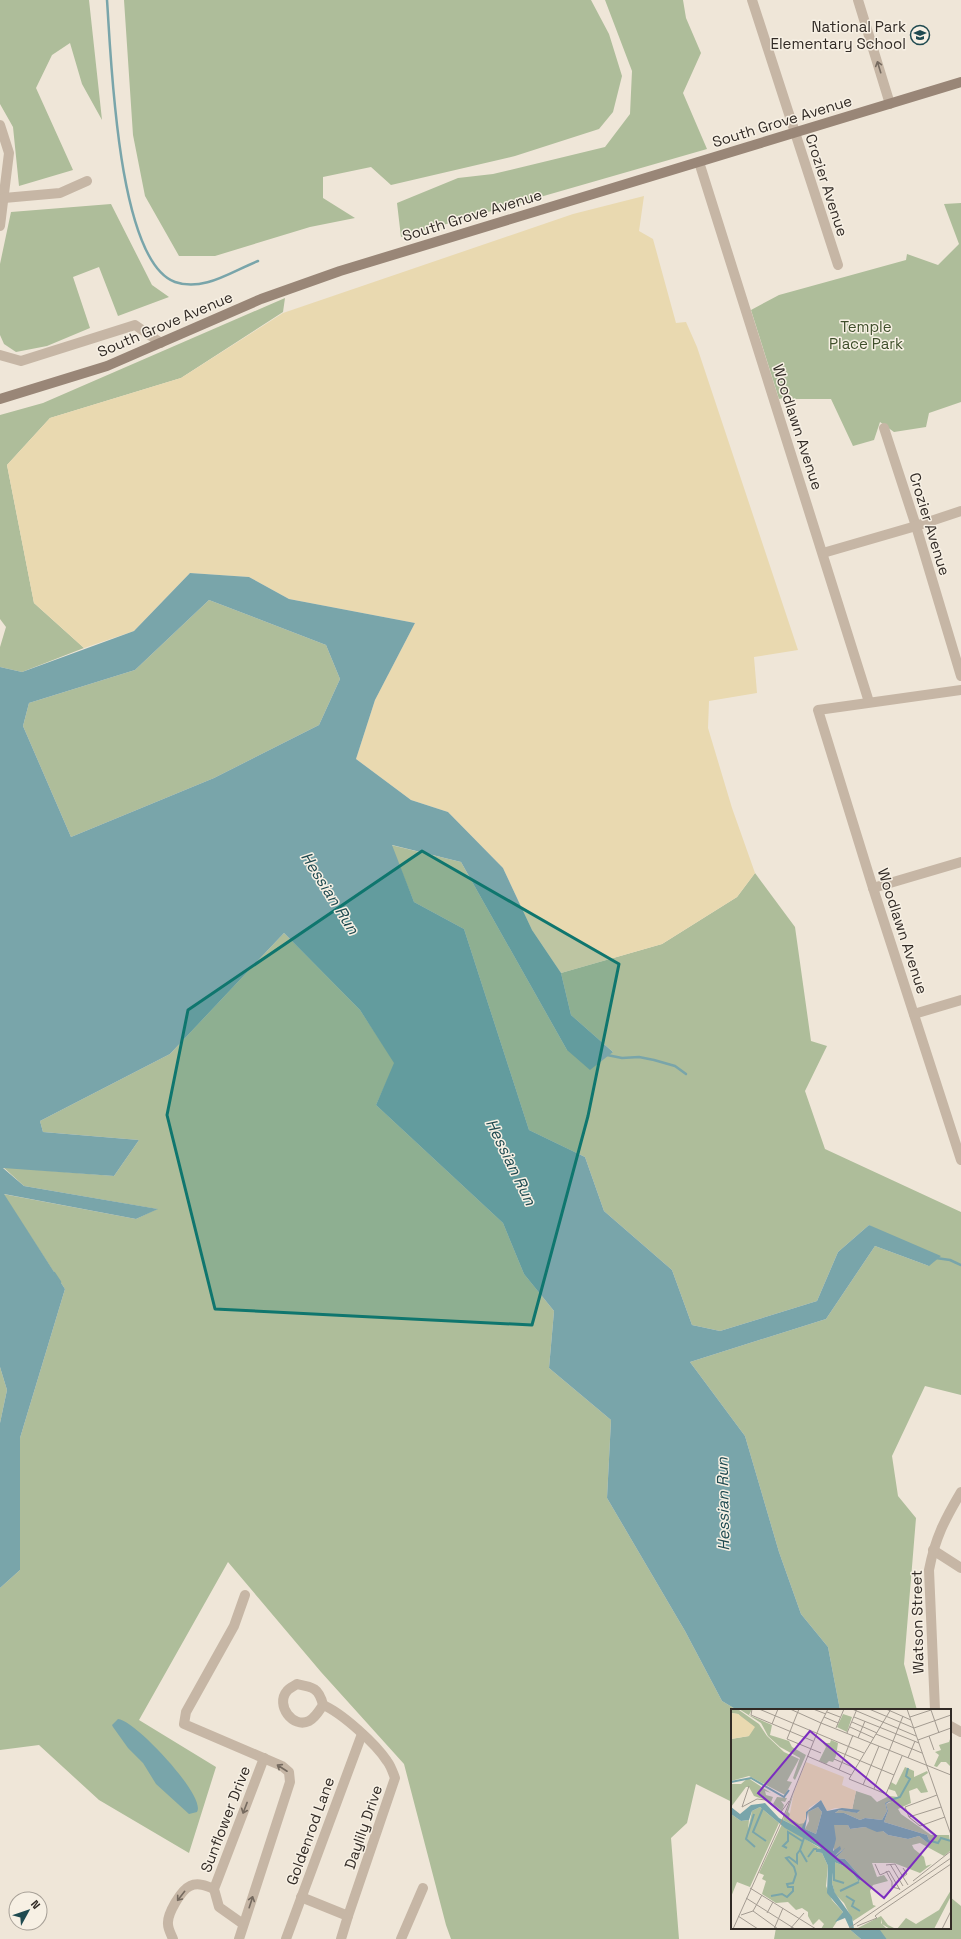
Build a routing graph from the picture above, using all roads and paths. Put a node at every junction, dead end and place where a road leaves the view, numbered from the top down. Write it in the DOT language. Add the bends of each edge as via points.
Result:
graph roads {
  1 [pos="752,0"];
  2 [pos="858,0"];
  3 [pos="961,82"];
  4 [pos="890,104"];
  5 [pos="0,125"];
  6 [pos="794,133"];
  7 [pos="699,162"];
  8 [pos="87,180"];
  9 [pos="4,198"];
  10 [pos="0,226"];
  11 [pos="838,265"];
  12 [pos="162,344"];
  13 [pos="0,355"];
  14 [pos="0,399"];
  15 [pos="884,428"];
  16 [pos="961,511"];
  17 [pos="916,526"];
  18 [pos="823,553"];
  19 [pos="961,676"];
  20 [pos="961,690"];
  21 [pos="869,702"];
  22 [pos="961,862"];
  23 [pos="873,888"];
  24 [pos="961,1000"];
  25 [pos="914,1014"];
  26 [pos="961,1160"];
  27 [pos="961,1492"];
  28 [pos="932,1550"];
  29 [pos="961,1568"];
  30 [pos="245,1595"];
  31 [pos="323,1705"];
  32 [pos="935,1709"];
  33 [pos="951,1727"];
  34 [pos="961,1732"];
  35 [pos="362,1734"];
  36 [pos="264,1758"];
  37 [pos="423,1888"];
  38 [pos="214,1889"];
  39 [pos="301,1897"];
  40 [pos="348,1916"];
  41 [pos="243,1924"];
  42 [pos="173,1939"];
  43 [pos="239,1939"];
  44 [pos="286,1939"];
  45 [pos="341,1939"];
  46 [pos="401,1939"];
  1 -- 6 [label="street, Crozier Avenue"];
  4 -- 2 [label="street, one-way"];
  3 -- 4 [label="main road, South Grove Avenue"];
  4 -- 6 [label="main road, South Grove Avenue"];
  5 -- 9 [label="street" via="9,153"];
  6 -- 7 [label="main road, South Grove Avenue"];
  6 -- 11 [label="street, Crozier Avenue"];
  7 -- 12 [label="main road, South Grove Avenue" via="340,271 261,299"];
  7 -- 18 [label="street, Woodlawn Avenue"];
  8 -- 9 [label="street" via="60,193"];
  9 -- 10 [label="street"];
  12 -- 13 [label="street" via="135,325 21,361"];
  12 -- 14 [label="main road, South Grove Avenue" via="107,366"];
  15 -- 17 [label="street, Crozier Avenue"];
  16 -- 17 [label="street"];
  17 -- 18 [label="street"];
  17 -- 19 [label="street, Crozier Avenue"];
  18 -- 21 [label="street, Woodlawn Avenue"];
  20 -- 21 [label="street"];
  21 -- 23 [label="street, Woodlawn Avenue" via="818,710"];
  22 -- 23 [label="street"];
  23 -- 25 [label="street, Woodlawn Avenue"];
  24 -- 25 [label="street"];
  25 -- 26 [label="street, Woodlawn Avenue"];
  27 -- 28 [label="street, Watson Street" via="944,1519"];
  28 -- 29 [label="street"];
  28 -- 32 [label="street, Watson Street" via="929,1586"];
  30 -- 36 [label="street, Sunflower Drive" via="234,1626 186,1712 184,1724"];
  31 -- 35 [label="street, Daylily Drive" via="334,1709"];
  33 -- 34 [label="street"];
  35 -- 39 [label="street, Goldenrod Lane"];
  35 -- 40 [label="street, Daylily Drive" via="387,1761 395,1778"];
  36 -- 38 [label="street, Sunflower Drive, one-way"];
  41 -- 36 [label="street, Sunflower Drive, one-way" via="290,1782 289,1772"];
  37 -- 46 [label="street"];
  38 -- 41 [label="street, Sunflower Drive" via="219,1907"];
  38 -- 42 [label="street, one-way" via="201,1884 190,1886 180,1896 172,1909 168,1923"];
  39 -- 40 [label="street"];
  39 -- 44 [label="street, Goldenrod Lane"];
  40 -- 45 [label="street, Daylily Drive"];
  41 -- 43 [label="street, Sunflower Drive"];
}
